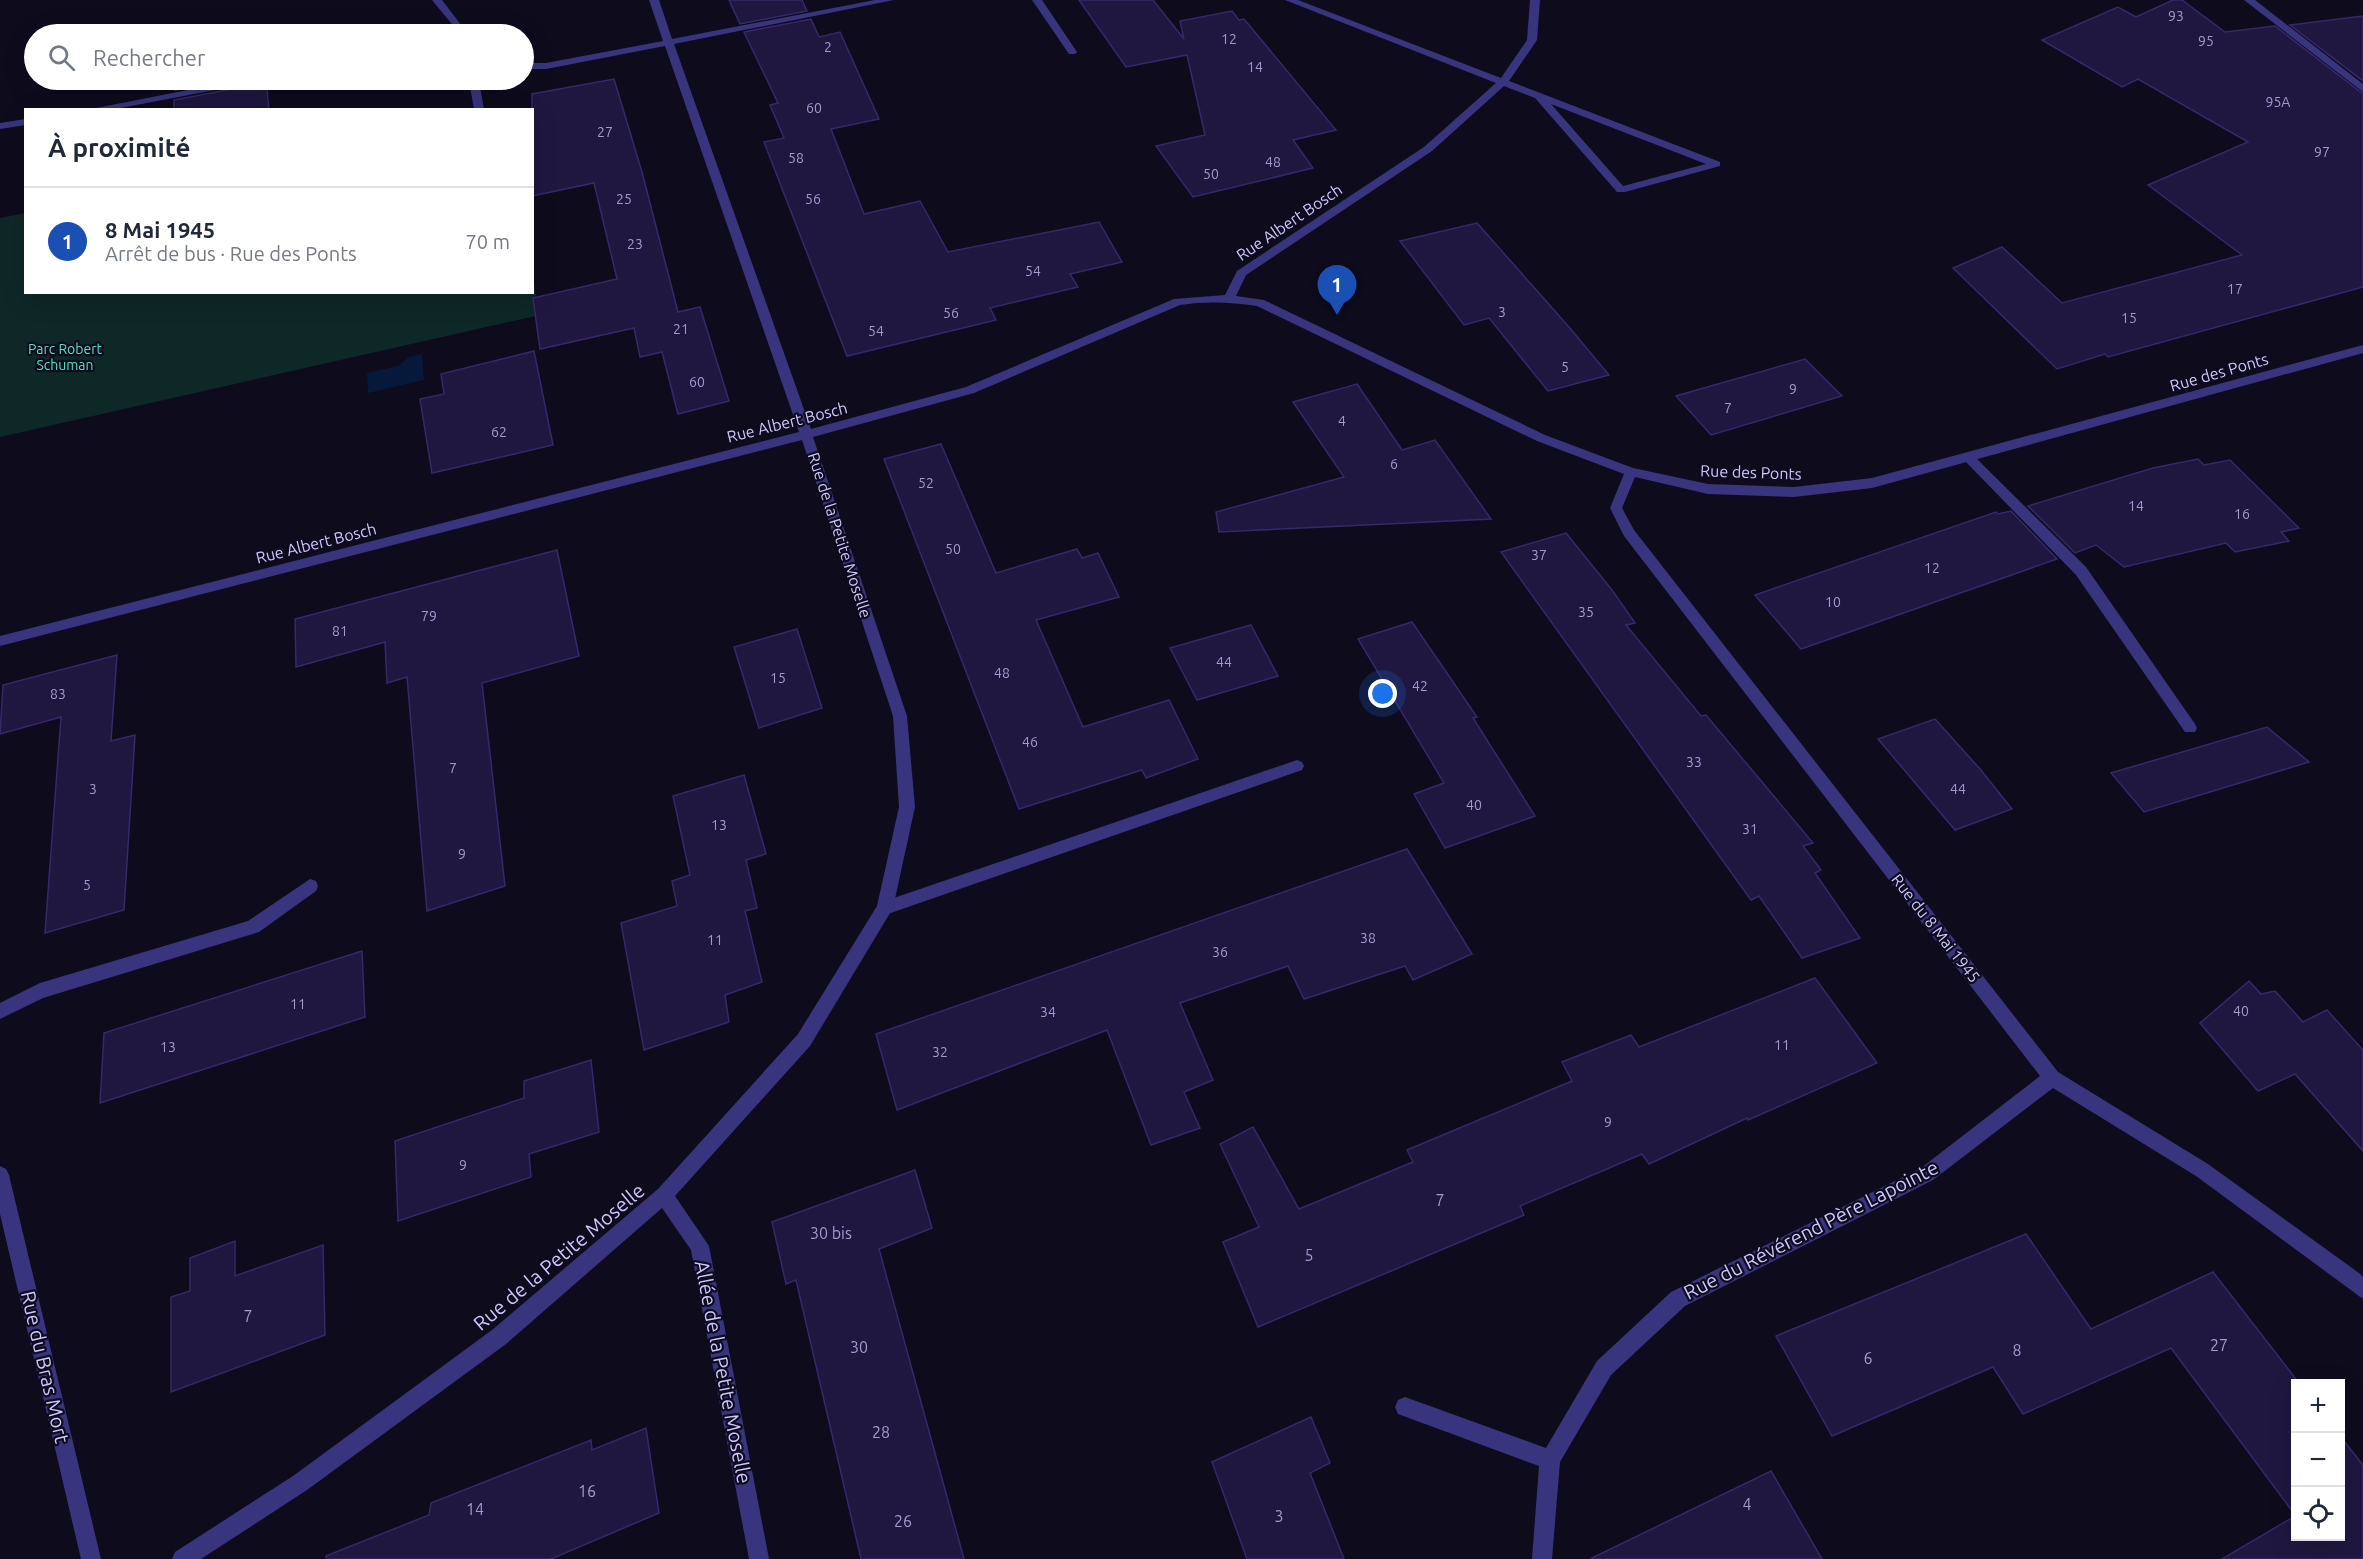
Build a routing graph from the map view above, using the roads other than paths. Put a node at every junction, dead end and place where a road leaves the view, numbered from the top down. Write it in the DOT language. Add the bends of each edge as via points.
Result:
graph roads {
  1 [pos="437,0"];
  2 [pos="654,0"];
  3 [pos="889,0"];
  4 [pos="1037,0"];
  5 [pos="1290,0"];
  6 [pos="1535,0"];
  7 [pos="2248,0"];
  8 [pos="456,24"];
  9 [pos="668,42"];
  10 [pos="1072,52"];
  11 [pos="534,66"];
  12 [pos="1504,81"];
  13 [pos="2363,89"];
  14 [pos="198,90"];
  15 [pos="476,90"];
  16 [pos="1538,96"];
  17 [pos="102,108"];
  18 [pos="479,108"];
  19 [pos="24,122"];
  20 [pos="0,126"];
  21 [pos="1230,298"];
  22 [pos="2363,349"];
  23 [pos="806,434"];
  24 [pos="1969,458"];
  25 [pos="1630,472"];
  26 [pos="0,641"];
  27 [pos="2190,728"];
  28 [pos="1297,766"];
  29 [pos="310,886"];
  30 [pos="885,908"];
  31 [pos="0,1011"];
  32 [pos="2052,1078"];
  33 [pos="0,1175"];
  34 [pos="664,1195"];
  35 [pos="2363,1290"];
  36 [pos="1406,1407"];
  37 [pos="1550,1460"];
  38 [pos="91,1559"];
  39 [pos="182,1559"];
  40 [pos="759,1559"];
  41 [pos="1542,1559"];
  1 -- 8 [label="street"];
  2 -- 9 [label="street, Rue de la Petite Moselle"];
  3 -- 9 [label="street"];
  4 -- 10 [label="street"];
  5 -- 12 [label="street"];
  6 -- 12 [label="street, Rue Albert Bosch" via="1532,40"];
  7 -- 13 [label="street"];
  9 -- 11 [label="street"];
  9 -- 23 [label="street, Rue de la Petite Moselle"];
  12 -- 16 [label="street"];
  12 -- 21 [label="street, Rue Albert Bosch" via="1428,149 1241,273"];
  14 -- 17 [label="street"];
  15 -- 18 [label="street"];
  16 -- 16 [label="street" via="1638,134 1716,164 1621,189"];
  19 -- 20 [label="street"];
  21 -- 23 [label="street, Rue Albert Bosch" via="1178,302 970,390"];
  21 -- 25 [label="street, Rue des Ponts" via="1260,303 1541,438"];
  22 -- 24 [label="street, Rue des Ponts"];
  23 -- 26 [label="street, Rue Albert Bosch"];
  23 -- 30 [label="street, Rue de la Petite Moselle" via="900,716 906,807"];
  24 -- 25 [label="street, Rue des Ponts" via="1872,483 1794,492 1708,489"];
  24 -- 27 [label="street" via="2081,571"];
  25 -- 32 [label="street, Rue du 8 Mai 1945" via="1616,508 1629,533"];
  28 -- 30 [label="street"];
  29 -- 31 [label="street" via="253,927 40,991"];
  30 -- 34 [label="street, Rue de la Petite Moselle" via="804,1040"];
  32 -- 35 [label="street, Rue du 8 Mai 1945" via="2202,1170"];
  32 -- 37 [label="street, Rue du Révérend Père Lapointe" via="1927,1174 1678,1299 1604,1368"];
  33 -- 38 [label="street, Rue du Bras Mort"];
  34 -- 39 [label="street, Rue de la Petite Moselle" via="499,1337 300,1483"];
  34 -- 40 [label="street, Allée de la Petite Moselle" via="700,1246"];
  36 -- 37 [label="street"];
  37 -- 41 [label="street, Rue du Révérend Père Lapointe"];
}
